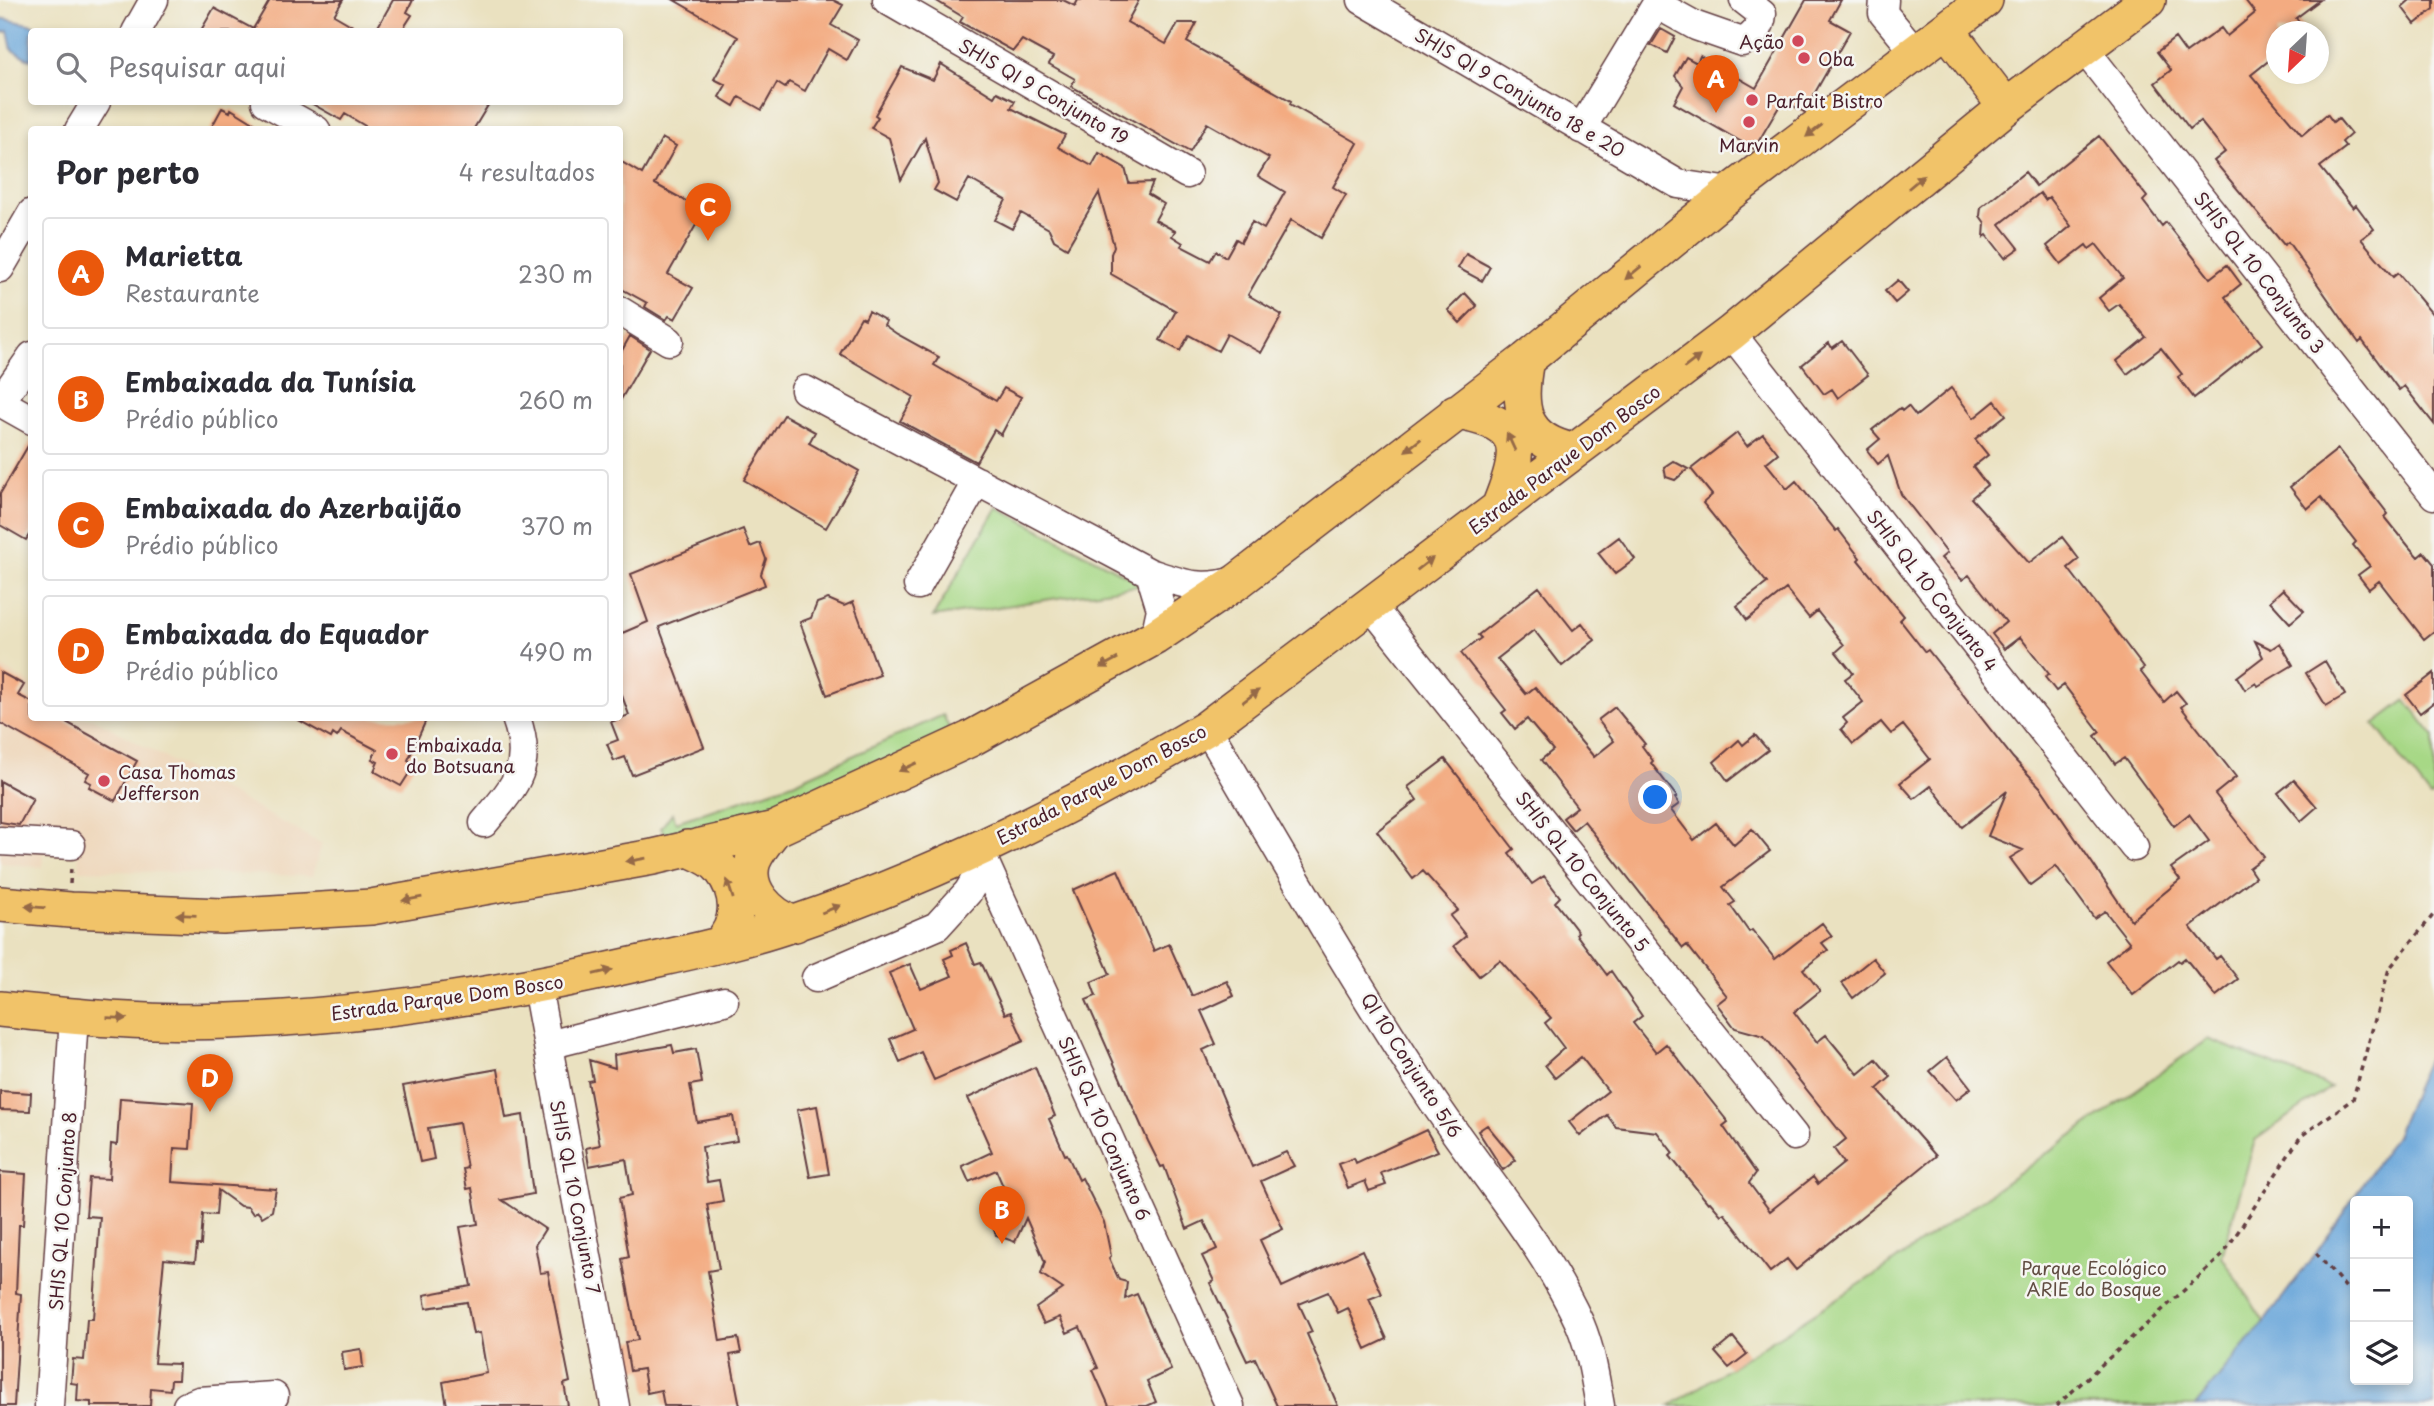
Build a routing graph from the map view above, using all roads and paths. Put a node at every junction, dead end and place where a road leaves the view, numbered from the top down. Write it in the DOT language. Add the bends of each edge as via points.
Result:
graph roads {
  1 [pos="154,0"];
  2 [pos="1362,0"];
  3 [pos="1744,0"];
  4 [pos="1884,0"];
  5 [pos="1985,0"];
  6 [pos="2148,0"];
  7 [pos="1658,2"];
  8 [pos="898,3"];
  9 [pos="140,28"];
  10 [pos="1947,30"];
  11 [pos="2085,50"];
  12 [pos="1917,54"];
  13 [pos="94,105"];
  14 [pos="271,105"];
  15 [pos="2006,107"];
  16 [pos="81,126"];
  17 [pos="309,126"];
  18 [pos="1581,130"];
  19 [pos="1187,174"];
  20 [pos="1678,184"];
  21 [pos="1731,192"];
  22 [pos="28,220"];
  23 [pos="1686,229"];
  24 [pos="0,268"];
  25 [pos="623,312"];
  26 [pos="1731,333"];
  27 [pos="669,341"];
  28 [pos="1526,360"];
  29 [pos="28,362"];
  30 [pos="805,390"];
  31 [pos="0,402"];
  32 [pos="1456,412"];
  33 [pos="28,418"];
  34 [pos="1573,451"];
  35 [pos="977,481"];
  36 [pos="2434,495"];
  37 [pos="1500,505"];
  38 [pos="1150,573"];
  39 [pos="1238,581"];
  40 [pos="918,585"];
  41 [pos="1371,606"];
  42 [pos="1155,637"];
  43 [pos="517,721"];
  44 [pos="1207,728"];
  45 [pos="484,823"];
  46 [pos="775,829"];
  47 [pos="0,841"];
  48 [pos="71,845"];
  49 [pos="2134,847"];
  50 [pos="687,848"];
  51 [pos="982,857"];
  52 [pos="0,904"];
  53 [pos="70,910"];
  54 [pos="2434,914"];
  55 [pos="795,924"];
  56 [pos="719,945"];
  57 [pos="816,978"];
  58 [pos="537,987"];
  59 [pos="724,1001"];
  60 [pos="0,1009"];
  61 [pos="74,1017"];
  62 [pos="548,1045"];
  63 [pos="1794,1136"];
  64 [pos="2316,1253"];
  65 [pos="2348,1290"];
  66 [pos="274,1396"];
  67 [pos="49,1406"];
  68 [pos="187,1406"];
  69 [pos="615,1406"];
  70 [pos="1230,1406"];
  71 [pos="1600,1406"];
  72 [pos="2056,1406"];
  1 -- 9 [label="street"];
  2 -- 18 [label="street, SHIS QI 9 Conjunto 18 e 20"];
  3 -- 7 [label="street" via="1762,14 1756,32 1742,42 1696,26"];
  4 -- 12 [label="street" via="1882,13"];
  5 -- 10 [label="main road"];
  6 -- 11 [label="main road, Estrada Parque Dom Bosco"];
  7 -- 18 [label="street"];
  8 -- 19 [label="street, SHIS QI 9 Conjunto 19"];
  10 -- 12 [label="main road"];
  10 -- 15 [label="main road"];
  11 -- 15 [label="main road, Estrada Parque Dom Bosco"];
  11 -- 36 [label="street, SHIS QL 10 Conjunto 3"];
  12 -- 21 [label="main road, one-way"];
  13 -- 16 [label="street"];
  14 -- 17 [label="street"];
  26 -- 15 [label="main road, Estrada Parque Dom Bosco, one-way"];
  18 -- 20 [label="street, SHIS QI 9 Conjunto 18 e 20"];
  20 -- 21 [label="street, SHIS QI 9 Conjunto 18 e 20"];
  20 -- 23 [label="street" via="1688,198"];
  21 -- 23 [label="main road"];
  22 -- 24 [label="street"];
  23 -- 28 [label="main road, one-way"];
  25 -- 27 [label="street"];
  34 -- 26 [label="main road, Estrada Parque Dom Bosco, one-way"];
  26 -- 49 [label="street, SHIS QL 10 Conjunto 4"];
  28 -- 32 [label="main road"];
  28 -- 34 [label="main road" via="1521,389 1526,419 1544,442"];
  29 -- 31 [label="street"];
  30 -- 35 [label="street"];
  31 -- 33 [label="street"];
  37 -- 32 [label="main road, one-way" via="1515,469 1512,437 1480,416"];
  32 -- 39 [label="main road, one-way"];
  34 -- 37 [label="main road, Estrada Parque Dom Bosco"];
  35 -- 38 [label="street"];
  35 -- 40 [label="street"];
  41 -- 37 [label="main road, Estrada Parque Dom Bosco, one-way"];
  38 -- 39 [label="street" via="1194,587"];
  38 -- 42 [label="street" via="1161,609"];
  39 -- 42 [label="main road"];
  44 -- 41 [label="main road, Estrada Parque Dom Bosco, one-way"];
  41 -- 63 [label="street, SHIS QL 10 Conjunto 5"];
  42 -- 46 [label="main road, one-way" via="970,739"];
  43 -- 45 [label="street" via="524,741 523,766 515,787"];
  44 -- 51 [label="main road, Estrada Parque Dom Bosco"];
  44 -- 71 [label="street, QI 10 Conjunto 5/6" via="1429,1095 1547,1263 1580,1325"];
  46 -- 50 [label="main road"];
  46 -- 55 [label="main road" via="752,863 752,876 766,908"];
  47 -- 48 [label="street"];
  48 -- 53 [label="path"];
  50 -- 53 [label="main road, one-way" via="372,906 222,916"];
  56 -- 50 [label="main road, one-way" via="732,933 736,917 728,881 720,868"];
  55 -- 51 [label="main road, Estrada Parque Dom Bosco, one-way"];
  51 -- 57 [label="street" via="968,892 937,926"];
  51 -- 70 [label="street, SHIS QL 10 Conjunto 6"];
  53 -- 52 [label="main road, one-way"];
  54 -- 72 [label="path" via="2389,970 2353,1099 2301,1136 2222,1256"];
  55 -- 56 [label="main road, Estrada Parque Dom Bosco"];
  58 -- 56 [label="main road, Estrada Parque Dom Bosco, one-way"];
  61 -- 58 [label="main road, Estrada Parque Dom Bosco, one-way" via="225,1021 362,1012"];
  58 -- 62 [label="street, SHIS QL 10 Conjunto 7"];
  59 -- 62 [label="street"];
  60 -- 61 [label="main road, Estrada Parque Dom Bosco"];
  61 -- 67 [label="street, SHIS QL 10 Conjunto 8"];
  62 -- 69 [label="street, SHIS QL 10 Conjunto 7"];
  64 -- 65 [label="path"];
  66 -- 68 [label="street" via="199,1401"];
}
